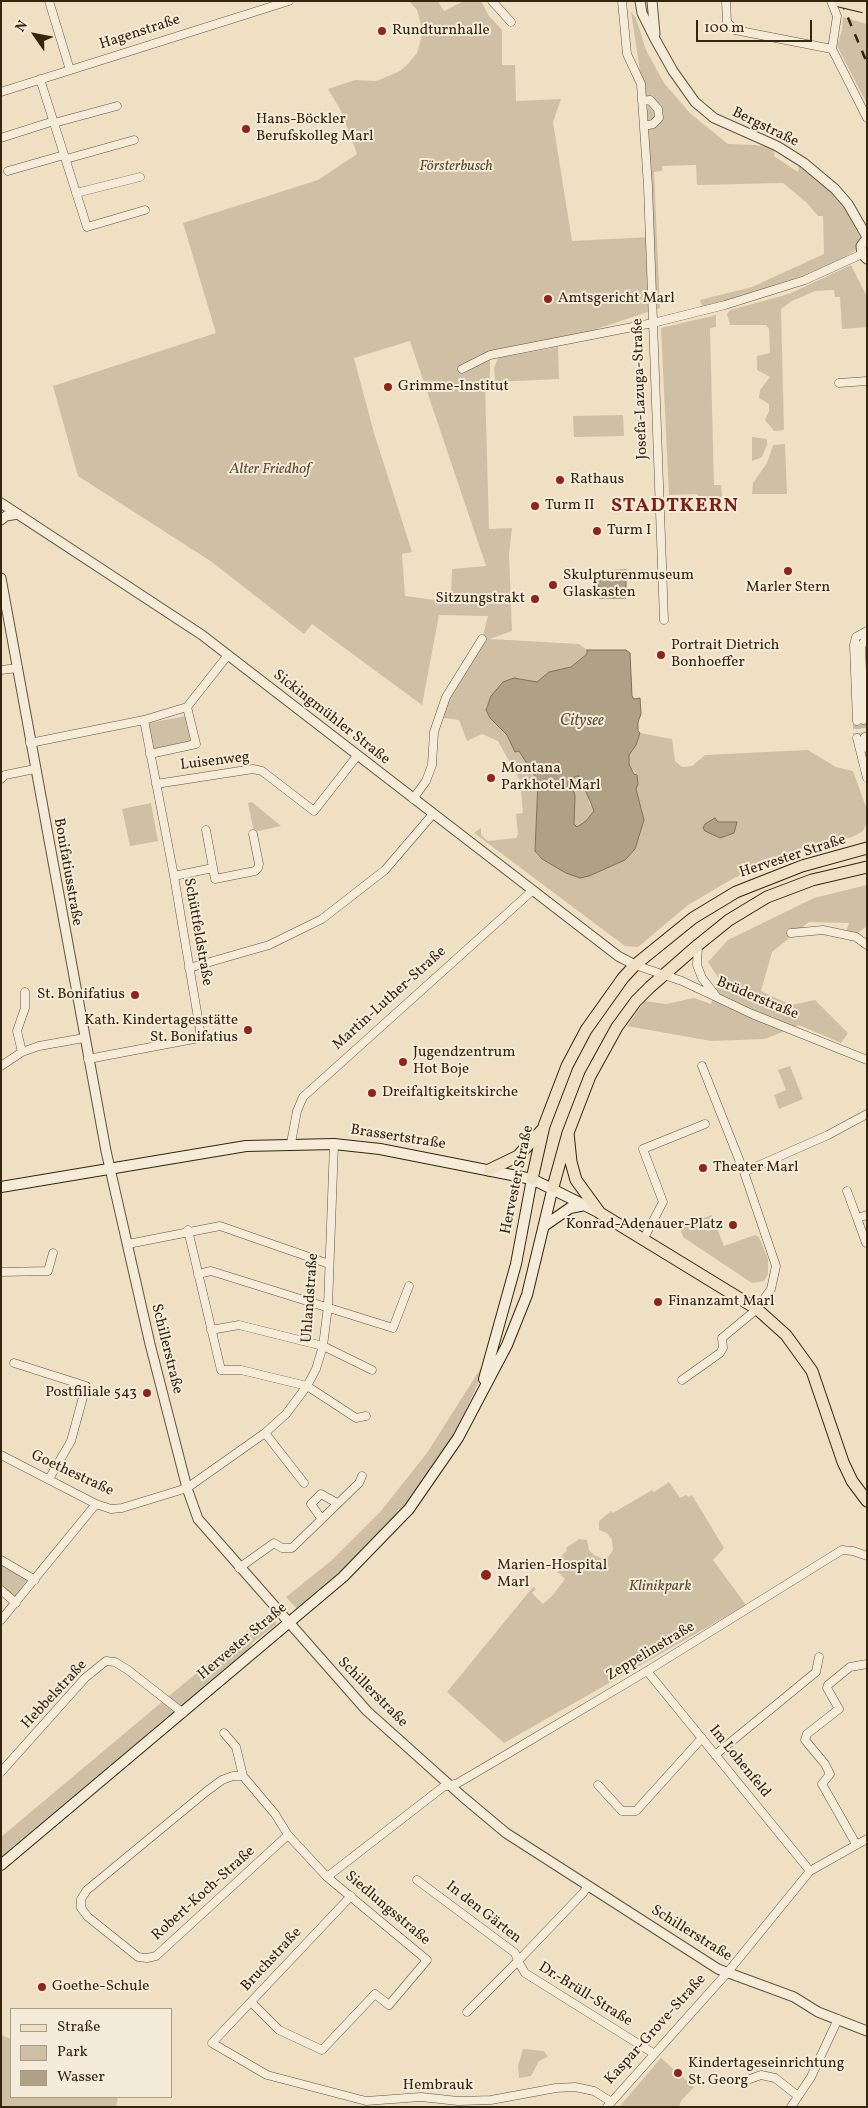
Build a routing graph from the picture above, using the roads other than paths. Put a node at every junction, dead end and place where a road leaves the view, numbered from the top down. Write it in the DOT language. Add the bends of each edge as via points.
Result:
graph roads {
  1 [pos="49,1"];
  2 [pos="289,1"];
  3 [pos="492,1"];
  4 [pos="622,1"];
  5 [pos="640,1"];
  6 [pos="652,1"];
  7 [pos="726,1"];
  8 [pos="831,1"];
  9 [pos="839,1"];
  10 [pos="865,8"];
  11 [pos="511,22"];
  12 [pos="655,39"];
  13 [pos="832,49"];
  14 [pos="70,70"];
  15 [pos="40,79"];
  16 [pos="1,92"];
  17 [pos="642,100"];
  18 [pos="118,106"];
  19 [pos="867,118"];
  20 [pos="54,122"];
  21 [pos="644,126"];
  22 [pos="1,138"];
  23 [pos="134,140"];
  24 [pos="65,157"];
  25 [pos="8,171"];
  26 [pos="140,177"];
  27 [pos="76,193"];
  28 [pos="145,210"];
  29 [pos="867,238"];
  30 [pos="864,256"];
  31 [pos="653,323"];
  32 [pos="462,369"];
  33 [pos="867,381"];
  34 [pos="839,383"];
  35 [pos="1,503"];
  36 [pos="18,514"];
  37 [pos="1,520"];
  38 [pos="1,578"];
  39 [pos="664,620"];
  40 [pos="867,631"];
  41 [pos="867,638"];
  42 [pos="482,639"];
  43 [pos="228,655"];
  44 [pos="18,668"];
  45 [pos="1,670"];
  46 [pos="187,707"];
  47 [pos="144,720"];
  48 [pos="30,743"];
  49 [pos="867,748"];
  50 [pos="150,754"];
  51 [pos="357,756"];
  52 [pos="35,770"];
  53 [pos="1,778"];
  54 [pos="867,778"];
  55 [pos="156,784"];
  56 [pos="413,799"];
  57 [pos="432,814"];
  58 [pos="206,830"];
  59 [pos="253,834"];
  60 [pos="867,848"];
  61 [pos="867,867"];
  62 [pos="213,868"];
  63 [pos="174,876"];
  64 [pos="532,891"];
  65 [pos="792,933"];
  66 [pos="698,944"];
  67 [pos="867,945"];
  68 [pos="635,964"];
  69 [pos="190,968"];
  70 [pos="662,975"];
  71 [pos="25,992"];
  72 [pos="718,998"];
  73 [pos="84,1038"];
  74 [pos="22,1052"];
  75 [pos="88,1059"];
  76 [pos="867,1060"];
  77 [pos="1,1066"];
  78 [pos="702,1066"];
  79 [pos="867,1114"];
  80 [pos="705,1124"];
  81 [pos="544,1126"];
  82 [pos="568,1133"];
  83 [pos="291,1144"];
  84 [pos="334,1144"];
  85 [pos="111,1169"];
  86 [pos="489,1170"];
  87 [pos="744,1172"];
  88 [pos="532,1178"];
  89 [pos="1,1187"];
  90 [pos="553,1188"];
  91 [pos="847,1191"];
  92 [pos="586,1205"];
  93 [pos="600,1213"];
  94 [pos="867,1215"];
  95 [pos="857,1218"];
  96 [pos="544,1226"];
  97 [pos="188,1230"];
  98 [pos="644,1238"];
  99 [pos="866,1243"];
  100 [pos="128,1244"];
  101 [pos="53,1253"];
  102 [pos="329,1264"];
  103 [pos="1,1272"];
  104 [pos="198,1274"];
  105 [pos="409,1286"];
  106 [pos="328,1306"];
  107 [pos="757,1310"];
  108 [pos="211,1330"];
  109 [pos="323,1346"];
  110 [pos="14,1363"];
  111 [pos="372,1370"];
  112 [pos="682,1380"];
  113 [pos="307,1386"];
  114 [pos="473,1413"];
  115 [pos="366,1416"];
  116 [pos="265,1433"];
  117 [pos="1,1455"];
  118 [pos="362,1476"];
  119 [pos="49,1479"];
  120 [pos="304,1483"];
  121 [pos="188,1487"];
  122 [pos="867,1501"];
  123 [pos="337,1503"];
  124 [pos="96,1504"];
  125 [pos="321,1518"];
  126 [pos="867,1556"];
  127 [pos="1,1560"];
  128 [pos="240,1568"];
  129 [pos="35,1580"];
  130 [pos="1,1590"];
  131 [pos="16,1603"];
  132 [pos="1,1620"];
  133 [pos="288,1624"];
  134 [pos="819,1657"];
  135 [pos="867,1664"];
  136 [pos="647,1671"];
  137 [pos="183,1713"];
  138 [pos="224,1733"];
  139 [pos="702,1738"];
  140 [pos="715,1755"];
  141 [pos="1,1772"];
  142 [pos="243,1776"];
  143 [pos="450,1785"];
  144 [pos="598,1785"];
  145 [pos="288,1836"];
  146 [pos="867,1838"];
  147 [pos="856,1844"];
  148 [pos="1,1866"];
  149 [pos="810,1871"];
  150 [pos="327,1877"];
  151 [pos="417,1880"];
  152 [pos="588,1886"];
  153 [pos="351,1896"];
  154 [pos="518,1961"];
  155 [pos="727,1973"];
  156 [pos="251,2002"];
  157 [pos="467,2012"];
  158 [pos="838,2019"];
  159 [pos="867,2031"];
  160 [pos="212,2043"];
  161 [pos="654,2053"];
  162 [pos="750,2079"];
  163 [pos="798,2096"];
  164 [pos="608,2104"];
  165 [pos="791,2107"];
  1 -- 14 [label="street"];
  2 -- 14 [label="street, Hagenstraße"];
  3 -- 11 [label="street"];
  4 -- 17 [label="street, Josefa-Lazuga-Straße" via="627,54 641,84"];
  5 -- 12 [label="street, Bergstraße" via="642,13"];
  6 -- 12 [label="street, Bergstraße"];
  7 -- 13 [label="street" via="727,22 735,30"];
  8 -- 13 [label="street" via="837,16"];
  9 -- 10 [label="main road, bridge"];
  12 -- 29 [label="street, Bergstraße" via="695,102 714,118 777,146 804,163 848,204"];
  13 -- 19 [label="street"];
  14 -- 15 [label="street, Hagenstraße"];
  15 -- 16 [label="street, Hagenstraße"];
  15 -- 20 [label="street"];
  17 -- 21 [label="street, Josefa-Lazuga-Straße"];
  17 -- 21 [label="street" via="650,100 658,109 659,118"];
  18 -- 20 [label="street"];
  20 -- 22 [label="street"];
  20 -- 24 [label="street"];
  21 -- 31 [label="street, Josefa-Lazuga-Straße"];
  23 -- 24 [label="street"];
  24 -- 25 [label="street"];
  24 -- 27 [label="street"];
  26 -- 27 [label="street"];
  27 -- 28 [label="street" via="87,228"];
  29 -- 30 [label="street, Bergstraße" via="861,246"];
  30 -- 31 [label="street" via="805,280"];
  31 -- 32 [label="street" via="490,355"];
  31 -- 39 [label="street, Josefa-Lazuga-Straße"];
  33 -- 34 [label="street"];
  35 -- 36 [label="street, Sickingmühler Straße"];
  36 -- 37 [label="street"];
  36 -- 43 [label="street, Sickingmühler Straße" via="176,617"];
  38 -- 44 [label="street, Bonifatiusstraße"];
  40 -- 41 [label="street" via="856,638 854,645 860,720 862,646"];
  42 -- 56 [label="street" via="446,697 434,732 432,765 426,781"];
  43 -- 46 [label="street"];
  43 -- 51 [label="street, Sickingmühler Straße"];
  44 -- 45 [label="street"];
  44 -- 48 [label="street, Bonifatiusstraße"];
  46 -- 47 [label="street"];
  46 -- 50 [label="street" via="196,744"];
  47 -- 48 [label="street"];
  47 -- 50 [label="street, Schüttfeldstraße"];
  48 -- 52 [label="street, Bonifatiusstraße"];
  49 -- 54 [label="street" via="861,738"];
  50 -- 55 [label="street, Schüttfeldstraße"];
  51 -- 55 [label="street, Luisenweg" via="314,811 262,771 253,769"];
  51 -- 56 [label="street, Sickingmühler Straße"];
  52 -- 53 [label="street"];
  52 -- 73 [label="street, Bonifatiusstraße"];
  55 -- 63 [label="street, Schüttfeldstraße"];
  56 -- 57 [label="street, Sickingmühler Straße"];
  57 -- 64 [label="street, Sickingmühler Straße"];
  57 -- 69 [label="street" via="385,870 322,919 266,946"];
  58 -- 62 [label="street"];
  59 -- 62 [label="street" via="258,868 215,879"];
  60 -- 68 [label="main road, Hervester Straße" via="802,866 736,892 693,918"];
  61 -- 66 [label="main road, Hervester Straße" via="812,880 766,897"];
  62 -- 63 [label="street"];
  63 -- 69 [label="street, Schüttfeldstraße"];
  64 -- 68 [label="street, Sickingmühler Straße" via="618,956"];
  64 -- 83 [label="street, Martin-Luther-Straße" via="304,1097 297,1111"];
  65 -- 67 [label="street" via="823,930 856,937"];
  66 -- 70 [label="main road, Hervester Straße"];
  66 -- 72 [label="street" via="697,965 702,978"];
  68 -- 70 [label="street, Brüderstraße"];
  68 -- 81 [label="main road, Hervester Straße" via="576,1048"];
  69 -- 75 [label="street, Schüttfeldstraße" via="199,1038"];
  70 -- 72 [label="street, Brüderstraße"];
  70 -- 82 [label="main road, Hervester Straße" via="636,1001 601,1054"];
  71 -- 74 [label="street" via="26,1008 17,1031"];
  72 -- 76 [label="street, Brüderstraße"];
  73 -- 74 [label="street"];
  73 -- 75 [label="street, Bonifatiusstraße"];
  74 -- 77 [label="street"];
  75 -- 85 [label="street, Bonifatiusstraße"];
  78 -- 87 [label="street"];
  79 -- 87 [label="street"];
  80 -- 98 [label="street" via="643,1149 663,1202"];
  81 -- 86 [label="main road" via="518,1156"];
  81 -- 88 [label="main road, Hervester Straße"];
  82 -- 90 [label="main road, Hervester Straße"];
  82 -- 93 [label="main road" via="576,1180"];
  83 -- 84 [label="main road, Brassertstraße"];
  83 -- 85 [label="main road, Brassertstraße" via="226,1149"];
  84 -- 86 [label="main road, Brassertstraße" via="380,1149"];
  84 -- 102 [label="street, Uhlandstraße"];
  85 -- 89 [label="main road, Brassertstraße"];
  85 -- 100 [label="street, Schillerstraße"];
  86 -- 88 [label="main road, Brassertstraße"];
  87 -- 107 [label="street" via="776,1266 771,1289"];
  88 -- 90 [label="main road, Brassertstraße"];
  88 -- 114 [label="main road, Hervester Straße" via="494,1349"];
  90 -- 92 [label="main road, Brassertstraße"];
  90 -- 96 [label="main road, Hervester Straße"];
  91 -- 95 [label="street"];
  92 -- 93 [label="main road, Brassertstraße"];
  92 -- 96 [label="main road" via="570,1208"];
  93 -- 98 [label="main road, Brassertstraße"];
  94 -- 95 [label="street"];
  95 -- 99 [label="street"];
  96 -- 114 [label="main road, Hervester Straße" via="522,1309"];
  97 -- 100 [label="street"];
  97 -- 102 [label="street" via="220,1226"];
  97 -- 104 [label="street"];
  98 -- 107 [label="main road, Brassertstraße"];
  100 -- 121 [label="street, Schillerstraße"];
  101 -- 103 [label="street" via="48,1271"];
  102 -- 106 [label="street, Uhlandstraße"];
  104 -- 106 [label="street" via="211,1271"];
  104 -- 108 [label="street"];
  105 -- 106 [label="street" via="393,1328"];
  106 -- 109 [label="street, Uhlandstraße"];
  107 -- 112 [label="street" via="722,1338 720,1354"];
  107 -- 122 [label="main road, Brassertstraße" via="786,1335 812,1371 843,1462"];
  108 -- 109 [label="street" via="239,1325"];
  108 -- 113 [label="street" via="221,1370 241,1370"];
  109 -- 111 [label="street"];
  109 -- 113 [label="street, Uhlandstraße"];
  110 -- 119 [label="street" via="86,1386 71,1441"];
  113 -- 115 [label="street" via="356,1418"];
  113 -- 116 [label="street, Uhlandstraße" via="286,1414"];
  114 -- 133 [label="main road, Hervester Straße" via="427,1485 398,1522 344,1577"];
  116 -- 120 [label="street"];
  116 -- 121 [label="street, Uhlandstraße"];
  117 -- 119 [label="street, Goethestraße"];
  118 -- 123 [label="street" via="359,1483"];
  119 -- 124 [label="street, Goethestraße"];
  121 -- 124 [label="street, Goethestraße" via="122,1508 111,1509"];
  121 -- 128 [label="street, Schillerstraße" via="203,1528"];
  123 -- 125 [label="street"];
  123 -- 125 [label="street" via="321,1494 312,1504"];
  124 -- 129 [label="street"];
  125 -- 128 [label="street" via="317,1526 292,1548 282,1548 274,1543"];
  126 -- 136 [label="street, Zeppelinstraße" via="842,1550"];
  127 -- 129 [label="street"];
  128 -- 133 [label="street, Schillerstraße"];
  129 -- 131 [label="street"];
  130 -- 131 [label="street"];
  131 -- 132 [label="street"];
  133 -- 137 [label="main road, Hervester Straße"];
  133 -- 143 [label="street, Schillerstraße" via="367,1711"];
  134 -- 140 [label="street" via="816,1672"];
  135 -- 147 [label="street" via="850,1667 828,1685 839,1709 807,1734 805,1740 828,1769 830,1774 822,1784"];
  136 -- 139 [label="street, Im Lohenfeld"];
  136 -- 143 [label="street, Zeppelinstraße"];
  137 -- 141 [label="street, Hebbelstraße" via="128,1670 106,1661 85,1678"];
  137 -- 148 [label="main road, Hervester Straße"];
  138 -- 142 [label="street" via="236,1747"];
  139 -- 140 [label="street, Im Lohenfeld"];
  139 -- 144 [label="street" via="636,1811 622,1811"];
  140 -- 149 [label="street, Im Lohenfeld"];
  142 -- 145 [label="street" via="275,1814"];
  142 -- 145 [label="street, Robert-Koch-Straße" via="222,1780 207,1791 87,1890 81,1899 81,1908 138,1957 156,1956"];
  143 -- 150 [label="street" via="441,1788"];
  143 -- 152 [label="street, Schillerstraße" via="506,1832"];
  145 -- 150 [label="street, Siedlungsstraße"];
  146 -- 147 [label="street"];
  147 -- 149 [label="street"];
  149 -- 155 [label="street, Kaspar-Grove-Straße"];
  150 -- 153 [label="street, Siedlungsstraße"];
  151 -- 154 [label="street, In den Gärten" via="515,1953"];
  152 -- 154 [label="street, In den Gärten"];
  152 -- 155 [label="street, Schillerstraße"];
  153 -- 156 [label="street, Bruchstraße"];
  153 -- 156 [label="street, Siedlungsstraße" via="427,1960 389,2005 376,1994 322,2050 279,2030"];
  154 -- 157 [label="street, Dr.-Brüll-Straße"];
  154 -- 161 [label="street, Dr.-Brüll-Straße" via="525,1973"];
  155 -- 158 [label="street, Schillerstraße" via="794,1997 818,2012"];
  155 -- 161 [label="street, Kaspar-Grove-Straße"];
  156 -- 160 [label="street, Bruchstraße"];
  158 -- 159 [label="street, Schillerstraße"];
  158 -- 163 [label="street" via="815,2070"];
  160 -- 164 [label="street, Hembrauk" via="267,2075 366,2101 421,2097 491,2100 575,2087 594,2091"];
  161 -- 164 [label="street, Kaspar-Grove-Straße"];
  162 -- 163 [label="street" via="761,2075 775,2078"];
  163 -- 165 [label="street"];
}
